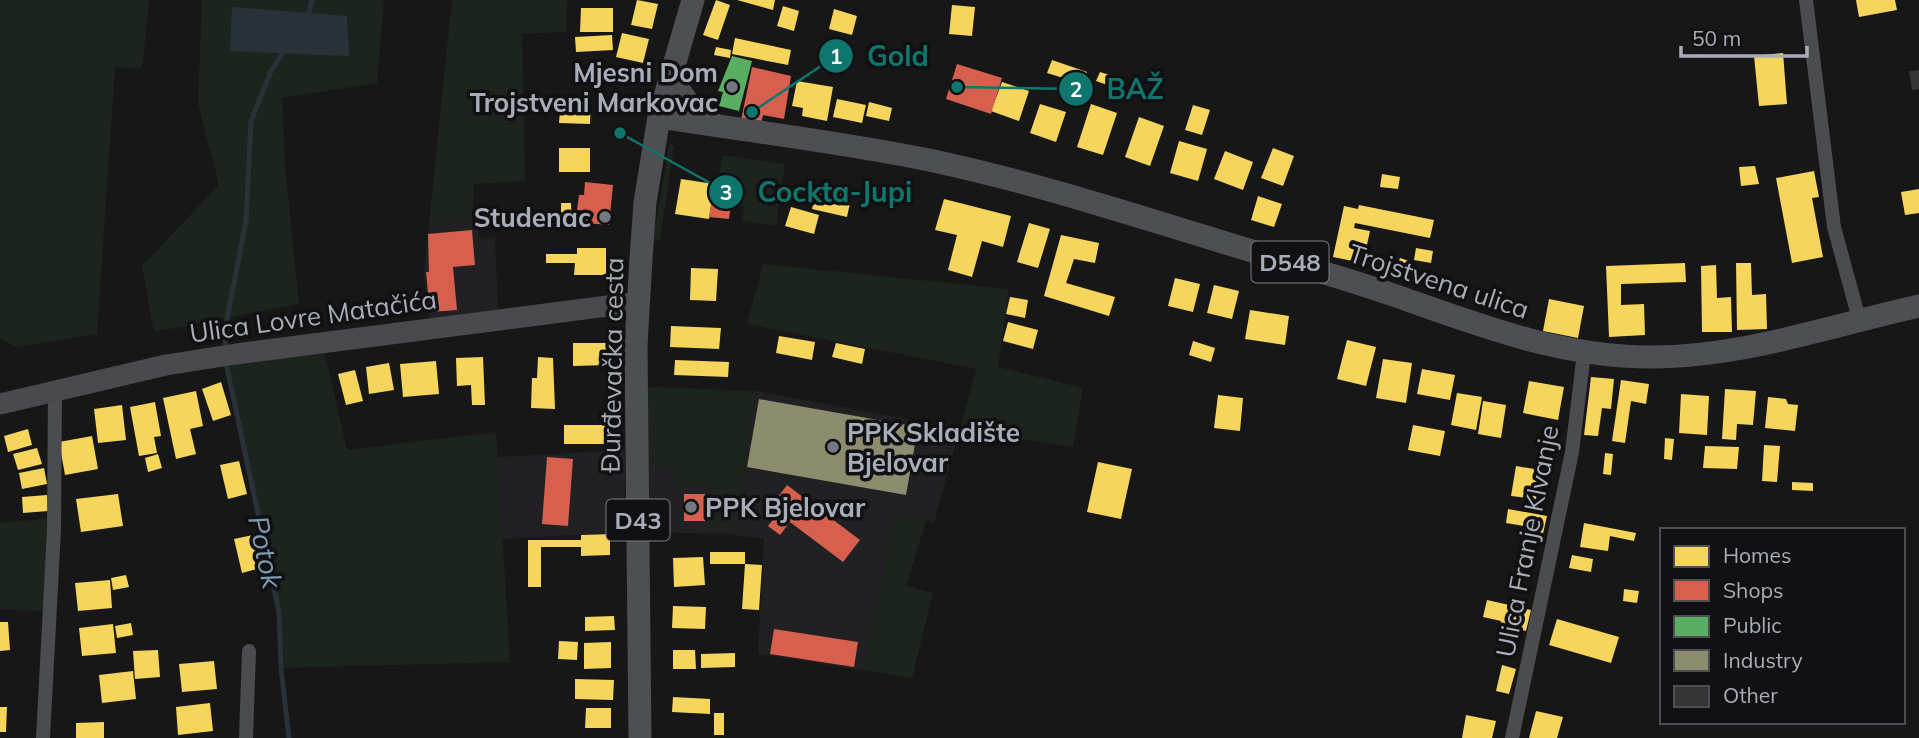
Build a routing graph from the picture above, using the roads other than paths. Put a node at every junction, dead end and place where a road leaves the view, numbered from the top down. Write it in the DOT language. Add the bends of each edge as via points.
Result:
graph roads {
  1 [pos="693,0"];
  2 [pos="1805,0"];
  3 [pos="671,70"];
  4 [pos="659,117"];
  5 [pos="716,125"];
  6 [pos="638,302"];
  7 [pos="1919,306"];
  8 [pos="1859,319"];
  9 [pos="1584,353"];
  10 [pos="55,390"];
  11 [pos="0,404"];
  12 [pos="249,652"];
  13 [pos="43,738"];
  14 [pos="246,738"];
  15 [pos="640,738"];
  16 [pos="1512,738"];
  1 -- 3 [label="main road, Đurđevačka cesta / D43"];
  2 -- 8 [label="street" via="1834,227"];
  3 -- 4 [label="main road, Đurđevačka cesta / D43"];
  3 -- 5 [label="main road" via="689,105"];
  4 -- 5 [label="main road, Trojstvena ulica / D548"];
  4 -- 6 [label="main road, Đurđevačka cesta / D43" via="645,202"];
  5 -- 9 [label="main road, Trojstvena ulica / D548" via="919,158 1032,186 1346,279 1511,337"];
  6 -- 10 [label="main road, Ulica Lovre Matačića" via="296,344 166,365"];
  6 -- 15 [label="main road, Đurđevačka cesta / D43"];
  7 -- 8 [label="main road, Trojstvena ulica / D548"];
  8 -- 9 [label="main road, Trojstvena ulica / D548" via="1704,355 1650,358"];
  9 -- 16 [label="street, Ulica Franje Klvanje" via="1572,453"];
  10 -- 11 [label="main road, Ulica Lovre Matačića"];
  10 -- 13 [label="street" via="54,530"];
  12 -- 14 [label="street"];
}
